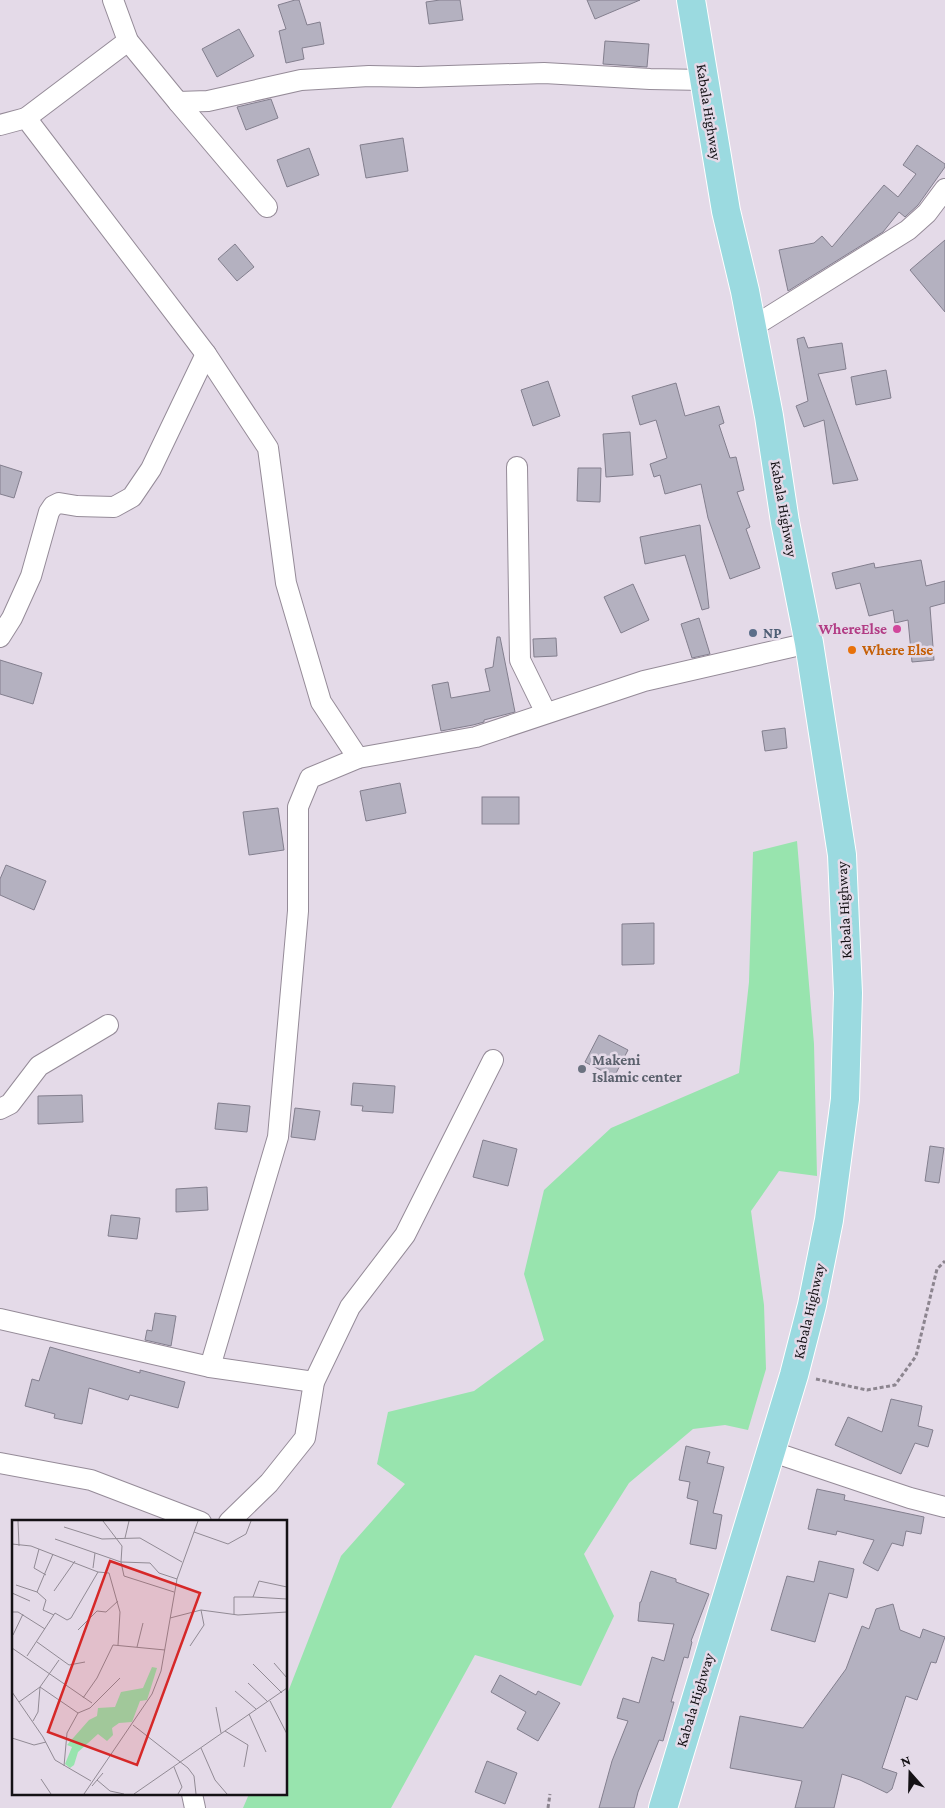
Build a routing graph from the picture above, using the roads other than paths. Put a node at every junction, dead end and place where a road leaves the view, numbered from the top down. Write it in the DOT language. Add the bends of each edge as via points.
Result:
graph roads {
  1 [pos="113,0"];
  2 [pos="691,0"];
  3 [pos="128,41"];
  4 [pos="704,80"];
  5 [pos="178,102"];
  6 [pos="26,118"];
  7 [pos="0,125"];
  8 [pos="945,189"];
  9 [pos="267,206"];
  10 [pos="752,328"];
  11 [pos="206,354"];
  12 [pos="516,467"];
  13 [pos="0,637"];
  14 [pos="809,643"];
  15 [pos="546,713"];
  16 [pos="358,758"];
  17 [pos="108,1025"];
  18 [pos="493,1060"];
  19 [pos="0,1109"];
  20 [pos="0,1319"];
  21 [pos="210,1367"];
  22 [pos="314,1382"];
  23 [pos="770,1451"];
  24 [pos="0,1463"];
  25 [pos="945,1507"];
  26 [pos="196,1520"];
  27 [pos="231,1520"];
  28 [pos="663,1808"];
  1 -- 3 [label="street"];
  2 -- 4 [label="main road, Kabala Highway"];
  3 -- 5 [label="street"];
  3 -- 6 [label="street"];
  4 -- 5 [label="street" via="544,73 369,76 300,80 208,101"];
  4 -- 10 [label="main road, Kabala Highway" via="726,211"];
  5 -- 9 [label="street"];
  6 -- 7 [label="street"];
  6 -- 11 [label="street"];
  8 -- 10 [label="street" via="927,213 908,230"];
  10 -- 14 [label="main road, Kabala Highway"];
  11 -- 13 [label="street" via="152,469 132,497 114,507 59,503 53,506 31,576"];
  11 -- 16 [label="street" via="268,448 291,602 321,702"];
  12 -- 15 [label="street" via="520,660"];
  14 -- 15 [label="street" via="644,682"];
  14 -- 23 [label="main road, Kabala Highway" via="842,855 848,993 845,1099 829,1220 812,1305"];
  15 -- 16 [label="street" via="476,737"];
  16 -- 21 [label="street" via="310,778 298,807 298,911 278,1137"];
  17 -- 19 [label="street" via="40,1066 10,1104"];
  18 -- 22 [label="street" via="405,1235 350,1307"];
  20 -- 21 [label="street"];
  21 -- 22 [label="street"];
  22 -- 27 [label="street" via="305,1438 269,1483"];
  23 -- 25 [label="street"];
  23 -- 28 [label="main road, Kabala Highway"];
  24 -- 26 [label="street" via="91,1480"];
}
